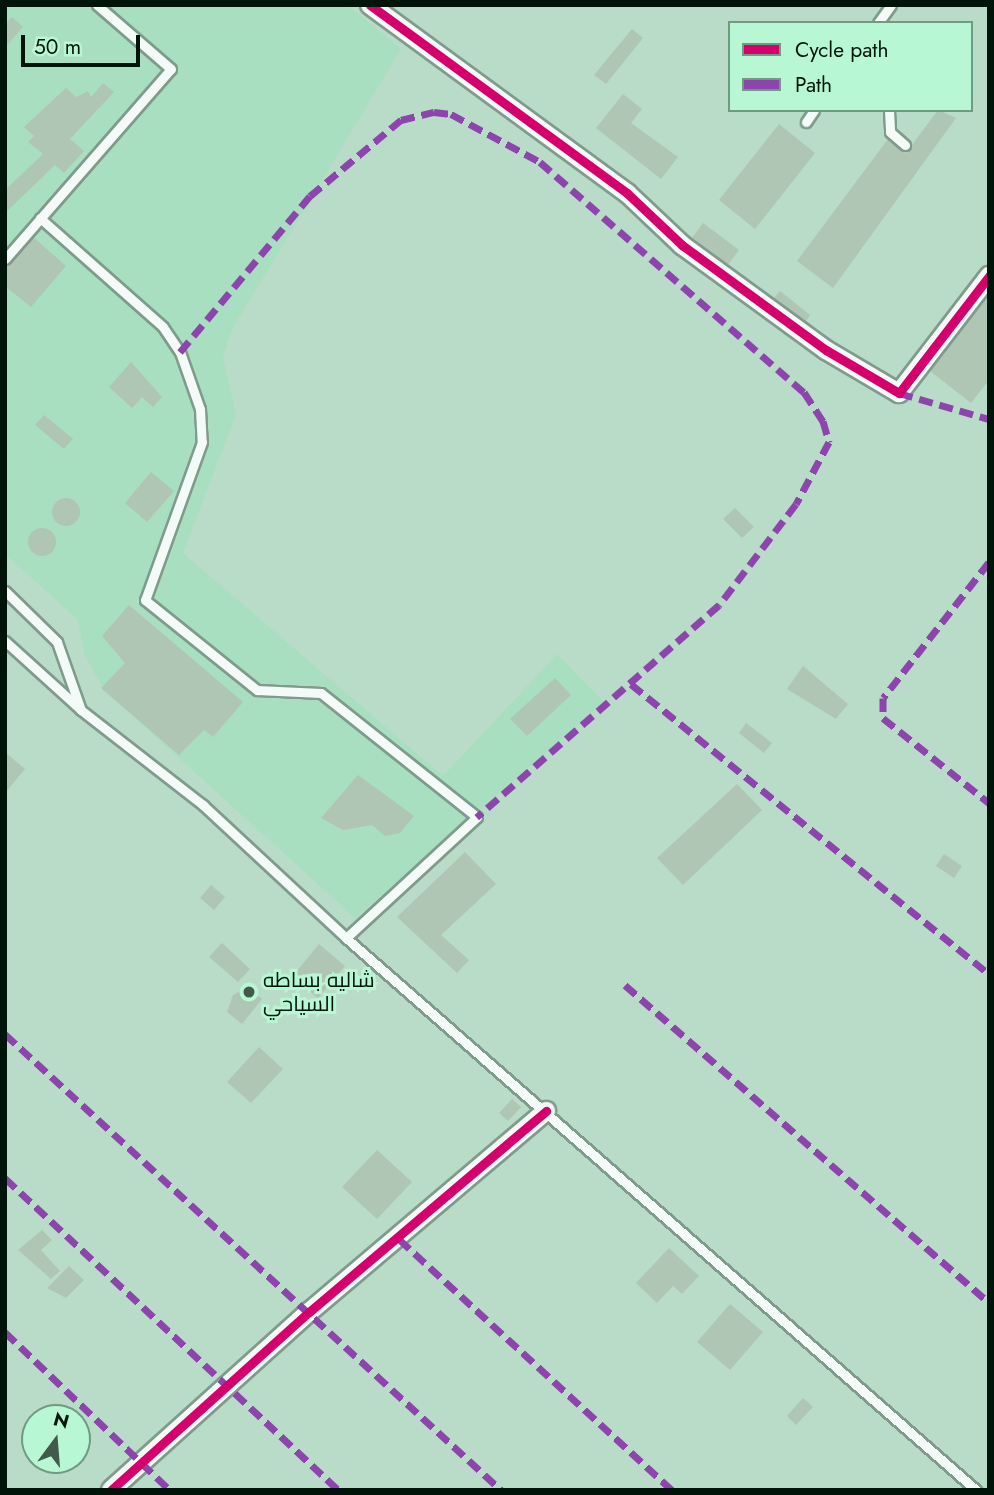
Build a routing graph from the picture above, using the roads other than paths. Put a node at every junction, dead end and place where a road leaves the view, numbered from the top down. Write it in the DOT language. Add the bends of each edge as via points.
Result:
graph roads {
  1 [pos="97,5"];
  2 [pos="370,5"];
  3 [pos="891,5"];
  4 [pos="881,20"];
  5 [pos="813,112"];
  6 [pos="889,112"];
  7 [pos="806,122"];
  8 [pos="905,145"];
  9 [pos="40,218"];
  10 [pos="5,259"];
  11 [pos="989,276"];
  12 [pos="5,591"];
  13 [pos="5,641"];
  14 [pos="81,710"];
  15 [pos="346,939"];
  16 [pos="546,1111"];
  17 [pos="111,1490"];
  18 [pos="976,1490"];
  1 -- 9 [label="lane" via="171,69"];
  2 -- 11 [label="street" via="627,193 682,245 826,350 899,393"];
  3 -- 4 [label="lane"];
  5 -- 7 [label="lane"];
  6 -- 8 [label="lane" via="890,132"];
  9 -- 10 [label="lane"];
  9 -- 15 [label="lane" via="163,327 180,352 200,409 202,442 145,600 257,690 321,693 477,817"];
  12 -- 14 [label="lane" via="57,642"];
  13 -- 14 [label="lane"];
  14 -- 15 [label="lane" via="203,805"];
  15 -- 16 [label="lane"];
  16 -- 17 [label="street" via="309,1312"];
  16 -- 18 [label="lane"];
}
